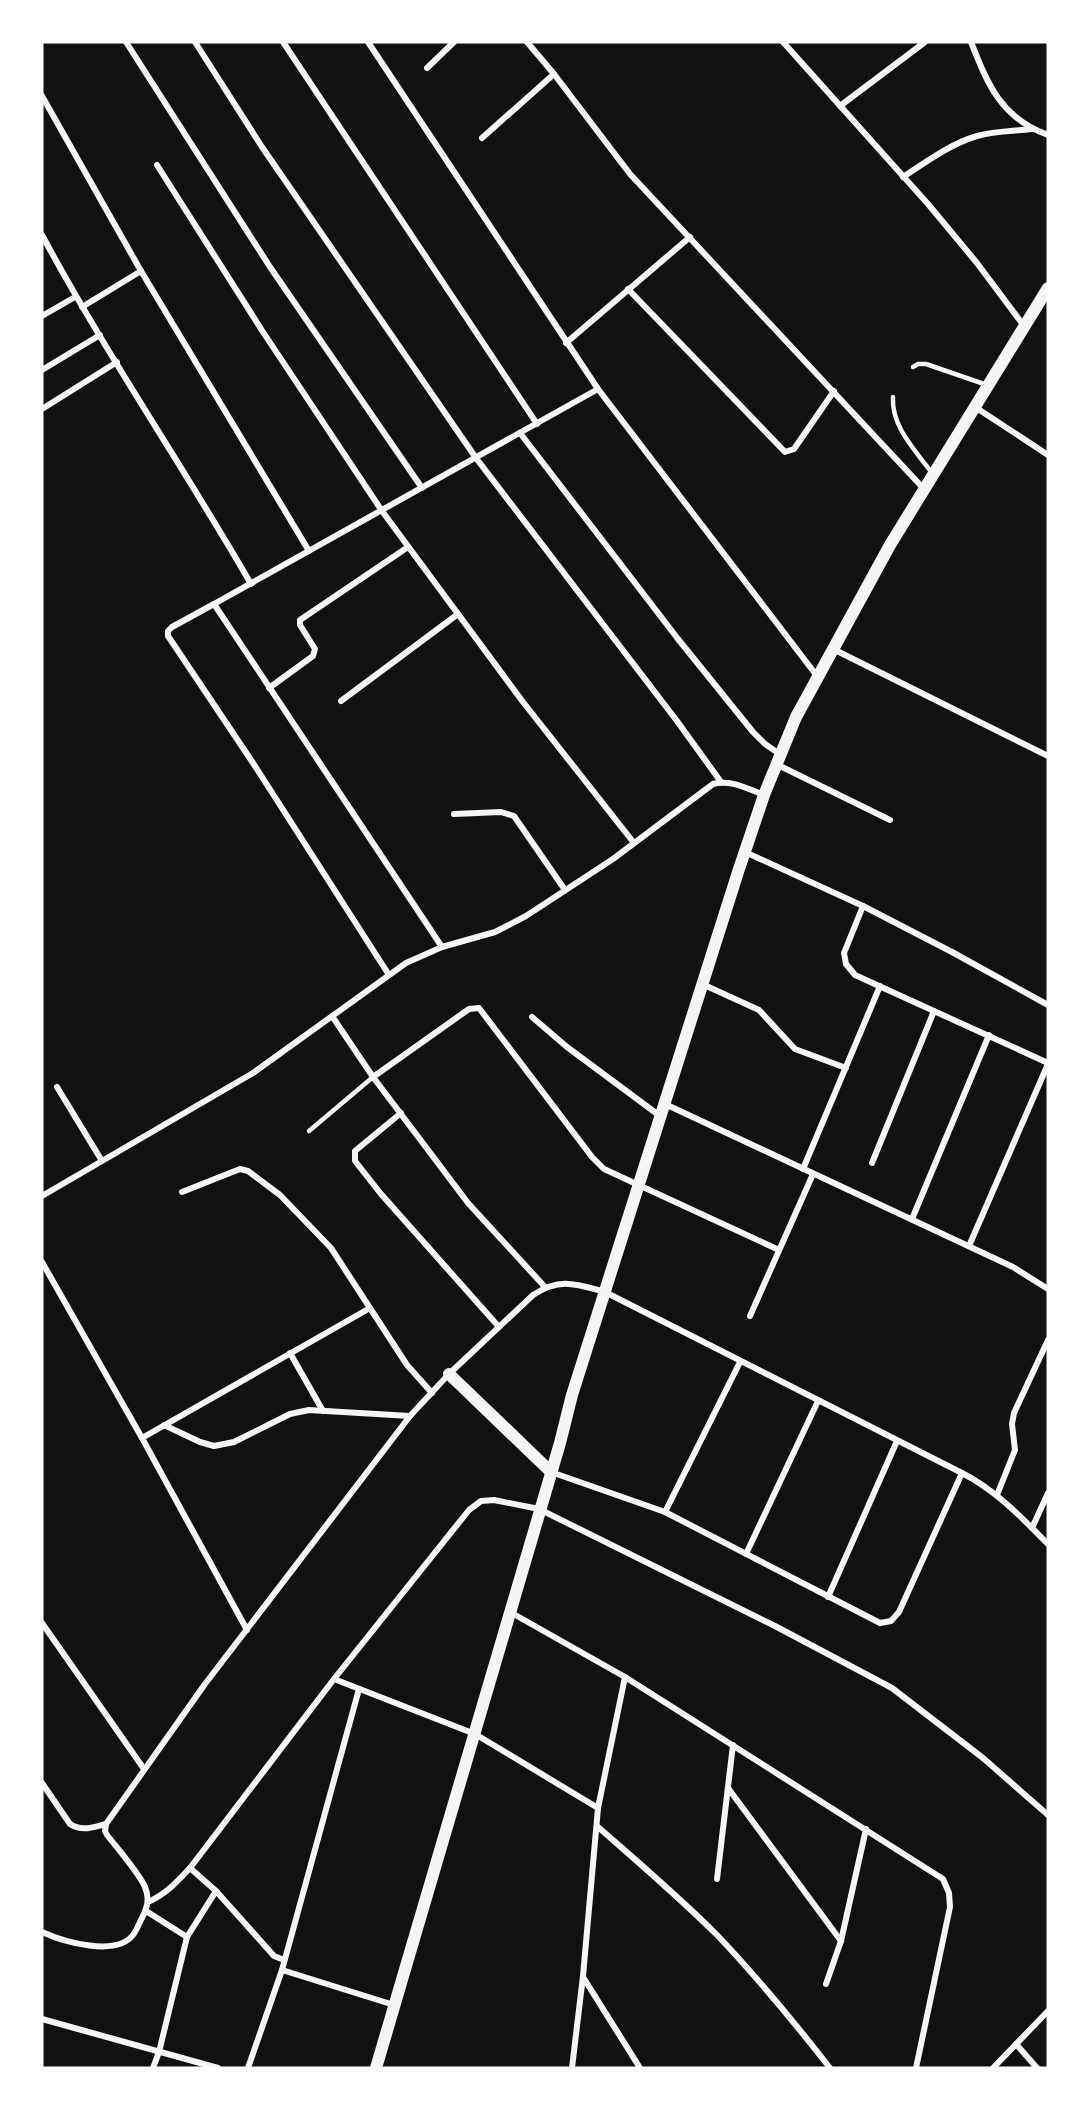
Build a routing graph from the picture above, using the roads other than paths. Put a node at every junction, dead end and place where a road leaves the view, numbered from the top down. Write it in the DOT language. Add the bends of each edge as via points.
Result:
graph roads {
  1 [pos="126,42"];
  2 [pos="195,42"];
  3 [pos="283,42"];
  4 [pos="368,42"];
  5 [pos="454,42"];
  6 [pos="527,42"];
  7 [pos="783,42"];
  8 [pos="926,42"];
  9 [pos="971,42"];
  10 [pos="427,68"];
  11 [pos="554,74"];
  12 [pos="42,96"];
  13 [pos="840,106"];
  14 [pos="1032,129"];
  15 [pos="1048,135"];
  16 [pos="482,138"];
  17 [pos="157,165"];
  18 [pos="903,177"];
  19 [pos="42,235"];
  20 [pos="690,237"];
  21 [pos="141,271"];
  22 [pos="1048,288"];
  23 [pos="628,289"];
  24 [pos="75,297"];
  25 [pos="82,307"];
  26 [pos="42,316"];
  27 [pos="1024,326"];
  28 [pos="100,335"];
  29 [pos="566,343"];
  30 [pos="117,362"];
  31 [pos="913,367"];
  32 [pos="42,370"];
  33 [pos="988,386"];
  34 [pos="598,389"];
  35 [pos="834,391"];
  36 [pos="893,397"];
  37 [pos="975,407"];
  38 [pos="42,409"];
  39 [pos="537,424"];
  40 [pos="520,433"];
  41 [pos="1048,455"];
  42 [pos="476,458"];
  43 [pos="933,475"];
  44 [pos="422,488"];
  45 [pos="924,489"];
  46 [pos="382,511"];
  47 [pos="408,547"];
  48 [pos="309,551"];
  49 [pos="251,584"];
  50 [pos="214,604"];
  51 [pos="458,615"];
  52 [pos="833,649"];
  53 [pos="818,677"];
  54 [pos="269,688"];
  55 [pos="341,701"];
  56 [pos="1048,756"];
  57 [pos="780,760"];
  58 [pos="721,782"];
  59 [pos="764,795"];
  60 [pos="454,814"];
  61 [pos="890,820"];
  62 [pos="634,843"];
  63 [pos="745,852"];
  64 [pos="566,890"];
  65 [pos="862,906"];
  66 [pos="442,947"];
  67 [pos="389,975"];
  68 [pos="702,984"];
  69 [pos="880,987"];
  70 [pos="1048,1005"];
  71 [pos="934,1011"];
  72 [pos="332,1016"];
  73 [pos="532,1017"];
  74 [pos="988,1035"];
  75 [pos="1048,1063"];
  76 [pos="846,1068"];
  77 [pos="373,1077"];
  78 [pos="57,1087"];
  79 [pos="665,1104"];
  80 [pos="401,1113"];
  81 [pos="661,1117"];
  82 [pos="309,1131"];
  83 [pos="102,1161"];
  84 [pos="872,1163"];
  85 [pos="803,1169"];
  86 [pos="813,1173"];
  87 [pos="639,1187"];
  88 [pos="182,1191"];
  89 [pos="42,1196"];
  90 [pos="912,1219"];
  91 [pos="969,1246"];
  92 [pos="779,1250"];
  93 [pos="42,1262"];
  94 [pos="545,1287"];
  95 [pos="1048,1289"];
  96 [pos="605,1292"];
  97 [pos="370,1308"];
  98 [pos="750,1316"];
  99 [pos="500,1327"];
  100 [pos="1048,1340"];
  101 [pos="290,1353"];
  102 [pos="740,1362"];
  103 [pos="449,1374"];
  104 [pos="432,1393"];
  105 [pos="818,1401"];
  106 [pos="324,1411"];
  107 [pos="410,1416"];
  108 [pos="164,1425"];
  109 [pos="142,1438"];
  110 [pos="897,1441"];
  111 [pos="551,1473"];
  112 [pos="962,1473"];
  113 [pos="1048,1493"];
  114 [pos="997,1495"];
  115 [pos="539,1509"];
  116 [pos="665,1512"];
  117 [pos="1032,1528"];
  118 [pos="1048,1544"];
  119 [pos="746,1554"];
  120 [pos="828,1597"];
  121 [pos="510,1612"];
  122 [pos="42,1623"];
  123 [pos="247,1630"];
  124 [pos="625,1677"];
  125 [pos="334,1680"];
  126 [pos="359,1689"];
  127 [pos="475,1734"];
  128 [pos="733,1745"];
  129 [pos="144,1769"];
  130 [pos="42,1783"];
  131 [pos="728,1788"];
  132 [pos="598,1808"];
  133 [pos="1047,1813"];
  134 [pos="106,1824"];
  135 [pos="598,1827"];
  136 [pos="866,1829"];
  137 [pos="189,1868"];
  138 [pos="717,1879"];
  139 [pos="216,1891"];
  140 [pos="148,1902"];
  141 [pos="146,1911"];
  142 [pos="42,1932"];
  143 [pos="187,1937"];
  144 [pos="841,1941"];
  145 [pos="285,1960"];
  146 [pos="282,1971"];
  147 [pos="583,1976"];
  148 [pos="826,1984"];
  149 [pos="394,2005"];
  150 [pos="1048,2011"];
  151 [pos="42,2019"];
  152 [pos="1016,2044"];
  153 [pos="159,2052"];
  154 [pos="153,2068"];
  155 [pos="218,2068"];
  156 [pos="248,2068"];
  157 [pos="375,2068"];
  158 [pos="572,2068"];
  159 [pos="640,2068"];
  160 [pos="830,2068"];
  161 [pos="916,2068"];
  162 [pos="993,2068"];
  163 [pos="1037,2068"];
  1 -- 44 [label="street" via="270,267"];
  2 -- 42 [label="street" via="262,147"];
  3 -- 39 [label="street"];
  4 -- 29 [label="street"];
  5 -- 10 [label="street"];
  6 -- 11 [label="street"];
  7 -- 13 [label="street"];
  8 -- 13 [label="street"];
  9 -- 14 [label="street" via="994,94"];
  11 -- 16 [label="street"];
  11 -- 20 [label="street" via="630,174"];
  12 -- 21 [label="street"];
  13 -- 18 [label="street"];
  14 -- 15 [label="street"];
  14 -- 18 [label="street" via="978,135 936,155"];
  17 -- 46 [label="street"];
  18 -- 27 [label="street"];
  19 -- 24 [label="street"];
  20 -- 23 [label="street"];
  20 -- 35 [label="street"];
  21 -- 25 [label="street"];
  21 -- 48 [label="street"];
  22 -- 27 [label="main road"];
  23 -- 29 [label="street"];
  23 -- 35 [label="street" via="784,452 794,448"];
  24 -- 25 [label="street"];
  24 -- 26 [label="street"];
  25 -- 28 [label="street"];
  27 -- 33 [label="main road"];
  28 -- 30 [label="street"];
  28 -- 32 [label="street"];
  29 -- 34 [label="street"];
  30 -- 38 [label="street"];
  30 -- 49 [label="street"];
  31 -- 33 [label="lane" via="926,364"];
  33 -- 37 [label="main road"];
  34 -- 39 [label="street"];
  34 -- 53 [label="street"];
  35 -- 45 [label="street"];
  36 -- 43 [label="lane" via="896,419"];
  37 -- 41 [label="street"];
  37 -- 43 [label="main road"];
  39 -- 40 [label="street"];
  40 -- 42 [label="street"];
  40 -- 57 [label="street" via="678,639"];
  42 -- 44 [label="street"];
  42 -- 58 [label="street"];
  43 -- 45 [label="main road"];
  44 -- 46 [label="street"];
  45 -- 52 [label="main road"];
  46 -- 47 [label="street"];
  46 -- 48 [label="street"];
  47 -- 51 [label="street"];
  47 -- 54 [label="street" via="300,620 315,649 313,656"];
  48 -- 49 [label="street"];
  49 -- 50 [label="street"];
  50 -- 54 [label="street"];
  50 -- 67 [label="street" via="172,627 168,636"];
  51 -- 55 [label="street"];
  51 -- 62 [label="street"];
  52 -- 53 [label="main road"];
  52 -- 56 [label="street"];
  53 -- 57 [label="main road" via="796,717"];
  54 -- 66 [label="street"];
  57 -- 59 [label="main road"];
  57 -- 61 [label="street"];
  58 -- 59 [label="street"];
  58 -- 62 [label="street"];
  59 -- 63 [label="main road"];
  60 -- 64 [label="street" via="501,812 514,816"];
  62 -- 64 [label="street"];
  63 -- 65 [label="street"];
  63 -- 68 [label="main road"];
  64 -- 66 [label="street" via="495,932"];
  65 -- 69 [label="street" via="844,953 846,964 855,975"];
  65 -- 70 [label="street"];
  66 -- 67 [label="street"];
  67 -- 72 [label="street"];
  68 -- 76 [label="street" via="759,1010 795,1049"];
  68 -- 79 [label="main road"];
  69 -- 71 [label="street"];
  69 -- 76 [label="street"];
  71 -- 74 [label="street"];
  71 -- 84 [label="street"];
  72 -- 77 [label="street"];
  72 -- 83 [label="street" via="253,1073"];
  73 -- 81 [label="street"];
  74 -- 75 [label="street"];
  74 -- 90 [label="street"];
  75 -- 91 [label="street"];
  76 -- 85 [label="street"];
  77 -- 80 [label="street"];
  77 -- 82 [label="lane"];
  77 -- 87 [label="street" via="469,1009 479,1008 592,1157 604,1169"];
  78 -- 83 [label="street"];
  79 -- 81 [label="main road"];
  79 -- 85 [label="street"];
  80 -- 94 [label="street" via="468,1203"];
  80 -- 99 [label="street" via="356,1151 355,1161"];
  81 -- 87 [label="main road"];
  83 -- 89 [label="street"];
  85 -- 86 [label="street"];
  86 -- 90 [label="street"];
  86 -- 92 [label="street"];
  87 -- 92 [label="street"];
  87 -- 96 [label="main road"];
  88 -- 97 [label="street" via="234,1170 248,1171 280,1195 317,1232"];
  90 -- 91 [label="street"];
  91 -- 95 [label="street" via="1013,1266"];
  92 -- 98 [label="street"];
  93 -- 109 [label="street"];
  94 -- 96 [label="street" via="570,1282"];
  94 -- 99 [label="street"];
  96 -- 102 [label="street"];
  96 -- 111 [label="main road"];
  97 -- 101 [label="street"];
  97 -- 104 [label="street" via="407,1365"];
  99 -- 103 [label="street"];
  100 -- 114 [label="street" via="1014,1413 1015,1450"];
  101 -- 106 [label="street"];
  101 -- 108 [label="street"];
  102 -- 105 [label="street"];
  102 -- 116 [label="street"];
  103 -- 104 [label="street"];
  103 -- 111 [label="main road"];
  104 -- 107 [label="street"];
  105 -- 110 [label="street"];
  105 -- 119 [label="street"];
  106 -- 107 [label="street"];
  106 -- 108 [label="street" via="290,1414 214,1446"];
  107 -- 123 [label="street"];
  108 -- 109 [label="street"];
  109 -- 123 [label="street"];
  110 -- 112 [label="street"];
  110 -- 120 [label="street"];
  111 -- 115 [label="main road"];
  111 -- 116 [label="street"];
  112 -- 114 [label="street"];
  112 -- 120 [label="street" via="899,1612 891,1621 880,1623"];
  113 -- 117 [label="street"];
  114 -- 117 [label="street"];
  115 -- 121 [label="main road"];
  115 -- 125 [label="street" via="494,1500 481,1501 469,1510"];
  115 -- 133 [label="street" via="892,1688"];
  116 -- 119 [label="street"];
  117 -- 118 [label="street"];
  119 -- 120 [label="street"];
  121 -- 124 [label="street"];
  121 -- 127 [label="main road"];
  122 -- 129 [label="street"];
  123 -- 129 [label="street"];
  124 -- 128 [label="street"];
  124 -- 132 [label="street"];
  125 -- 126 [label="street"];
  125 -- 137 [label="street"];
  126 -- 127 [label="street"];
  126 -- 145 [label="street"];
  127 -- 132 [label="street"];
  127 -- 149 [label="main road"];
  128 -- 131 [label="street"];
  128 -- 136 [label="street"];
  129 -- 134 [label="street"];
  130 -- 134 [label="street" via="76,1828"];
  131 -- 138 [label="street"];
  131 -- 144 [label="street"];
  132 -- 135 [label="street"];
  134 -- 140 [label="street" via="107,1835 145,1887"];
  135 -- 147 [label="street"];
  135 -- 160 [label="street" via="716,1934"];
  136 -- 144 [label="street"];
  136 -- 161 [label="street" via="943,1879 949,1893 950,1907"];
  137 -- 139 [label="street"];
  137 -- 140 [label="street" via="175,1885"];
  139 -- 143 [label="street"];
  139 -- 145 [label="street" via="274,1956"];
  140 -- 141 [label="street"];
  141 -- 142 [label="street" via="133,1935 106,1948"];
  141 -- 143 [label="street"];
  143 -- 153 [label="street"];
  144 -- 148 [label="street"];
  145 -- 146 [label="street"];
  146 -- 149 [label="street"];
  146 -- 156 [label="street"];
  147 -- 158 [label="street"];
  147 -- 159 [label="street"];
  149 -- 157 [label="main road"];
  150 -- 152 [label="street"];
  151 -- 153 [label="street"];
  152 -- 162 [label="street"];
  152 -- 163 [label="street"];
  153 -- 154 [label="street"];
  153 -- 155 [label="street"];
}
